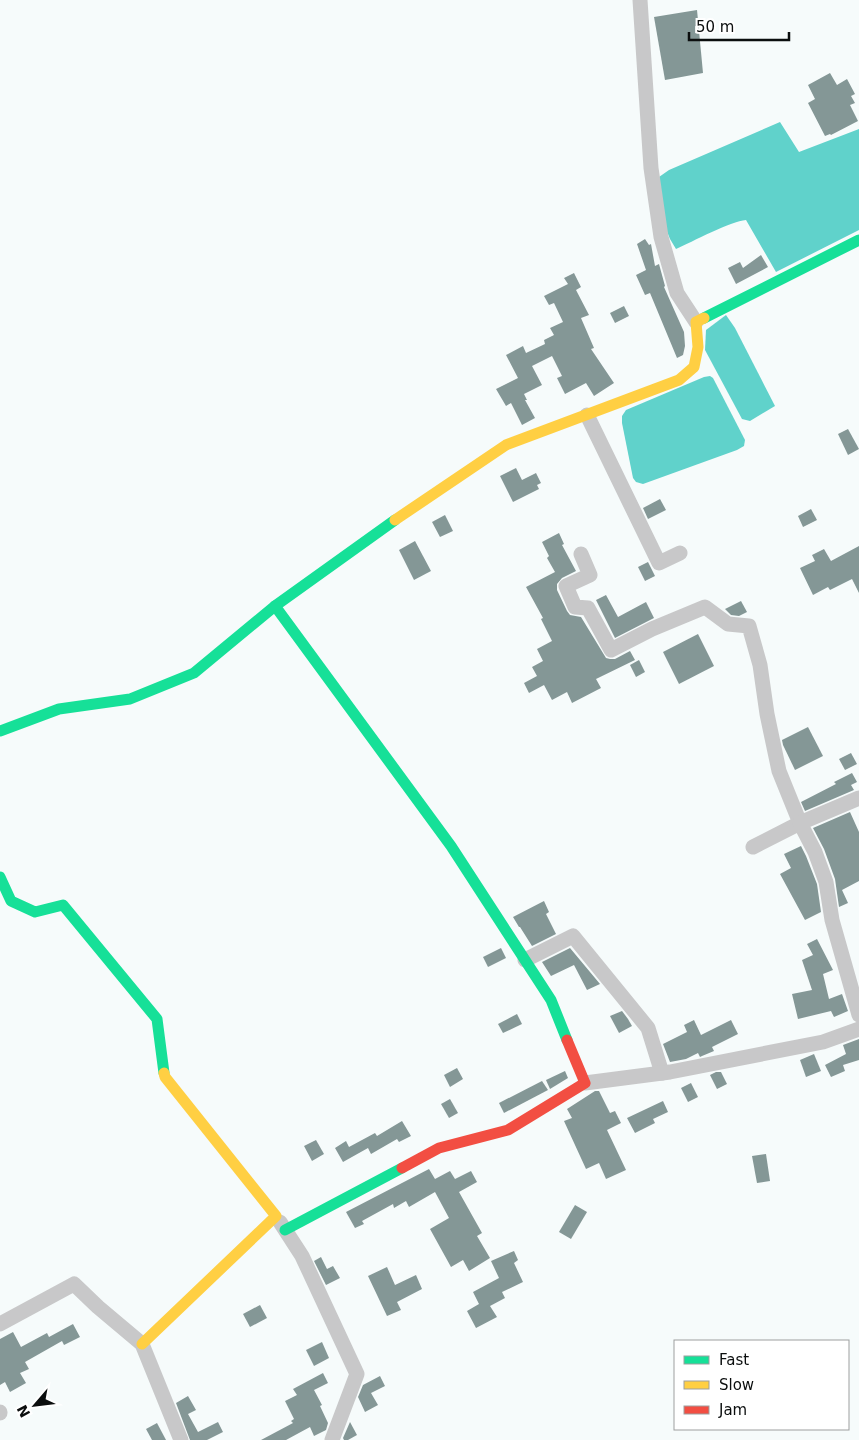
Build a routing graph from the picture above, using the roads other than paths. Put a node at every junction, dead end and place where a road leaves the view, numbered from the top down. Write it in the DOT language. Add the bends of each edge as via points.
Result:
graph roads {
  1 [pos="640,0"];
  2 [pos="859,240"];
  3 [pos="696,322"];
  4 [pos="586,415"];
  5 [pos="680,553"];
  6 [pos="581,554"];
  7 [pos="275,606"];
  8 [pos="0,731"];
  9 [pos="859,798"];
  10 [pos="800,823"];
  11 [pos="753,847"];
  12 [pos="0,877"];
  13 [pos="525,960"];
  14 [pos="859,1015"];
  15 [pos="859,1029"];
  16 [pos="662,1073"];
  17 [pos="585,1084"];
  18 [pos="276,1216"];
  19 [pos="285,1230"];
  20 [pos="0,1324"];
  21 [pos="142,1344"];
  22 [pos="181,1440"];
  23 [pos="332,1440"];
  1 -- 3 [label="street" via="651,168 661,237 677,293"];
  2 -- 3 [label="street"];
  3 -- 4 [label="street" via="698,346 694,367 679,380"];
  4 -- 5 [label="street" via="660,563"];
  4 -- 7 [label="street" via="506,445"];
  6 -- 10 [label="street" via="590,575 566,586 575,607 588,608 611,650 705,607 728,624 750,626 779,772"];
  7 -- 8 [label="street" via="194,673 130,699 59,709"];
  7 -- 13 [label="street" via="451,846"];
  9 -- 10 [label="street"];
  10 -- 11 [label="street"];
  10 -- 14 [label="street" via="826,882 832,920"];
  12 -- 18 [label="street" via="12,901 35,912 62,905 157,1019 165,1077"];
  13 -- 16 [label="street" via="572,936 648,1028"];
  13 -- 17 [label="street" via="552,1000"];
  15 -- 16 [label="street" via="823,1042"];
  16 -- 17 [label="street"];
  17 -- 19 [label="street" via="508,1130 439,1148"];
  18 -- 19 [label="street"];
  18 -- 21 [label="street"];
  19 -- 23 [label="street" via="302,1256 357,1374"];
  20 -- 21 [label="street" via="74,1284"];
  21 -- 22 [label="street"];
}
